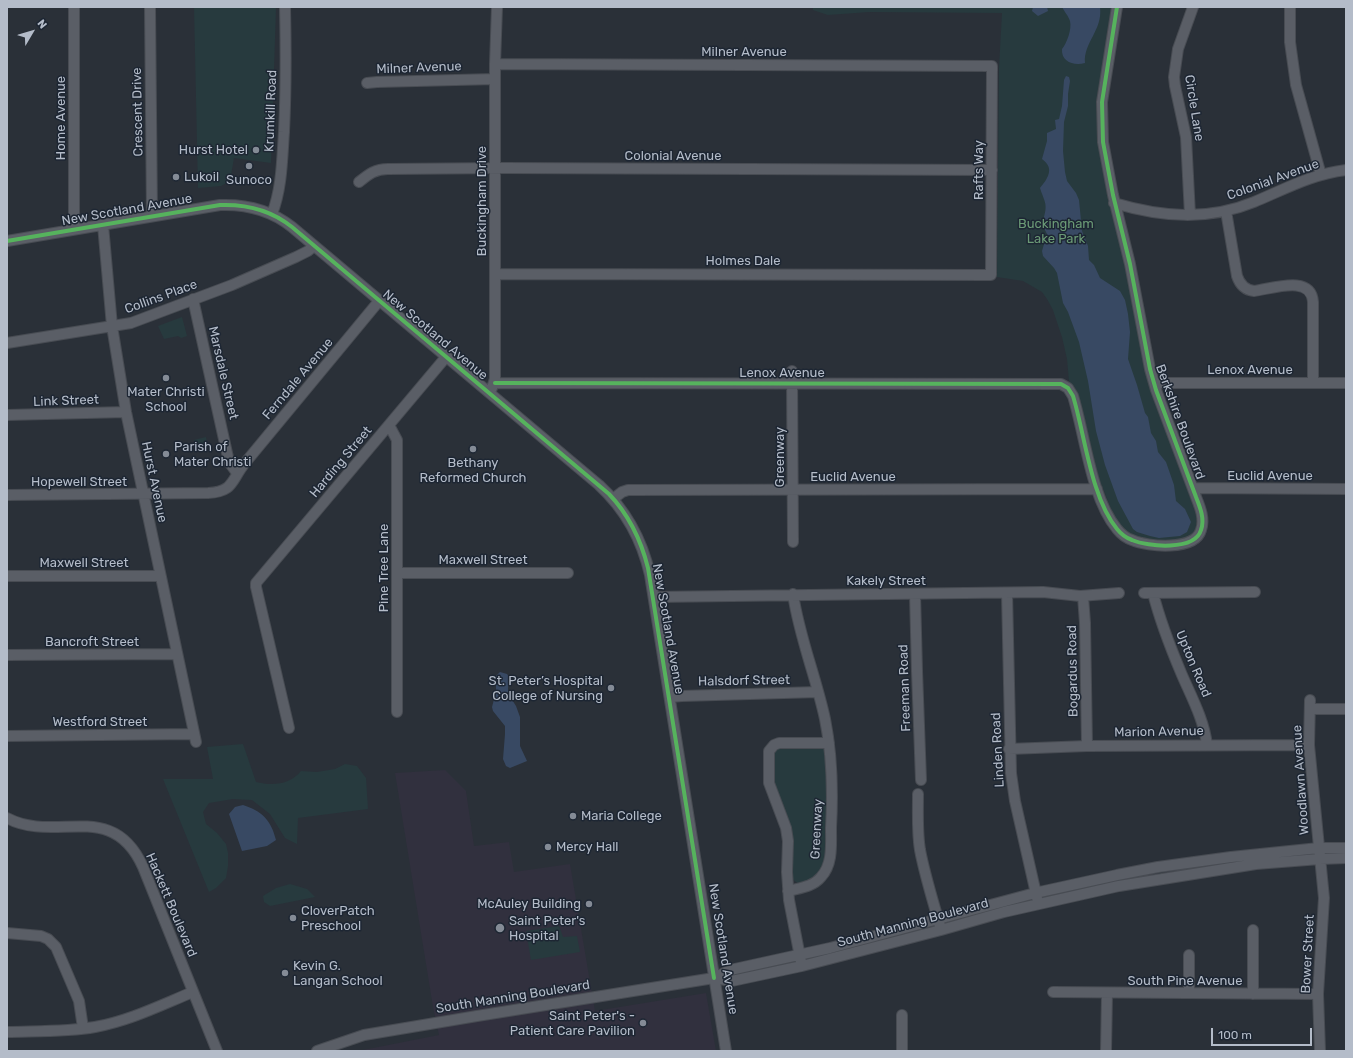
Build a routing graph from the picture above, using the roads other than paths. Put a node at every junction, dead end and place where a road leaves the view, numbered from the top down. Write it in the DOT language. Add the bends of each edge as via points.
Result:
graph roads {
  1 [pos="74,7"];
  2 [pos="150,7"];
  3 [pos="286,7"];
  4 [pos="497,7"];
  5 [pos="1117,7"];
  6 [pos="1193,7"];
  7 [pos="1290,7"];
  8 [pos="495,64"];
  9 [pos="992,66"];
  10 [pos="495,79"];
  11 [pos="367,83"];
  12 [pos="495,168"];
  13 [pos="992,170"];
  14 [pos="1346,170"];
  15 [pos="1321,175"];
  16 [pos="360,182"];
  17 [pos="1114,203"];
  18 [pos="1226,211"];
  19 [pos="272,214"];
  20 [pos="1190,215"];
  21 [pos="152,216"];
  22 [pos="103,224"];
  23 [pos="74,229"];
  24 [pos="7,241"];
  25 [pos="314,246"];
  26 [pos="495,274"];
  27 [pos="991,275"];
  28 [pos="193,299"];
  29 [pos="379,301"];
  30 [pos="112,326"];
  31 [pos="7,343"];
  32 [pos="446,358"];
  33 [pos="792,371"];
  34 [pos="495,383"];
  35 [pos="792,383"];
  36 [pos="1154,383"];
  37 [pos="1313,383"];
  38 [pos="1346,383"];
  39 [pos="1068,388"];
  40 [pos="489,393"];
  41 [pos="126,412"];
  42 [pos="7,415"];
  43 [pos="389,425"];
  44 [pos="237,473"];
  45 [pos="1193,488"];
  46 [pos="1097,489"];
  47 [pos="1346,489"];
  48 [pos="793,490"];
  49 [pos="7,495"];
  50 [pos="144,495"];
  51 [pos="613,499"];
  52 [pos="793,542"];
  53 [pos="397,573"];
  54 [pos="568,573"];
  55 [pos="7,576"];
  56 [pos="160,576"];
  57 [pos="1255,592"];
  58 [pos="1007,593"];
  59 [pos="1119,593"];
  60 [pos="793,594"];
  61 [pos="916,594"];
  62 [pos="1083,596"];
  63 [pos="654,597"];
  64 [pos="177,654"];
  65 [pos="7,656"];
  66 [pos="818,692"];
  67 [pos="670,697"];
  68 [pos="1346,709"];
  69 [pos="397,712"];
  70 [pos="289,728"];
  71 [pos="7,736"];
  72 [pos="195,738"];
  73 [pos="829,743"];
  74 [pos="1207,745"];
  75 [pos="1309,745"];
  76 [pos="1088,746"];
  77 [pos="1009,750"];
  78 [pos="921,780"];
  79 [pos="918,794"];
  80 [pos="7,818"];
  81 [pos="1346,848"];
  82 [pos="1320,854"];
  83 [pos="1231,857"];
  84 [pos="1346,858"];
  85 [pos="1158,867"];
  86 [pos="1232,868"];
  87 [pos="1117,875"];
  88 [pos="1160,879"];
  89 [pos="1119,886"];
  90 [pos="788,891"];
  91 [pos="1035,893"];
  92 [pos="1038,904"];
  93 [pos="939,925"];
  94 [pos="1253,930"];
  95 [pos="7,933"];
  96 [pos="800,955"];
  97 [pos="1189,955"];
  98 [pos="802,966"];
  99 [pos="714,978"];
  100 [pos="193,992"];
  101 [pos="1052,992"];
  102 [pos="1107,993"];
  103 [pos="1189,994"];
  104 [pos="1253,994"];
  105 [pos="1318,994"];
  106 [pos="902,1015"];
  107 [pos="83,1028"];
  108 [pos="7,1032"];
  109 [pos="217,1051"];
  110 [pos="317,1051"];
  111 [pos="726,1051"];
  112 [pos="902,1051"];
  113 [pos="1106,1051"];
  114 [pos="1320,1051"];
  1 -- 23 [label="street, Home Avenue"];
  2 -- 21 [label="street, Crescent Drive"];
  3 -- 19 [label="street, Krumkill Road" via="283,144 280,186"];
  4 -- 8 [label="street, Buckingham Drive"];
  5 -- 17 [label="street, Berkshire Boulevard" via="1102,109 1103,142"];
  6 -- 20 [label="street, Circle Lane" via="1178,49 1174,77 1187,141"];
  7 -- 15 [label="street" via="1291,47 1296,85"];
  8 -- 9 [label="street, Milner Avenue"];
  8 -- 10 [label="street, Buckingham Drive"];
  9 -- 13 [label="street, Rafts Way"];
  10 -- 11 [label="street, Milner Avenue"];
  10 -- 12 [label="street, Buckingham Drive"];
  12 -- 13 [label="street, Colonial Avenue"];
  12 -- 16 [label="street, Colonial Avenue" via="380,169 370,173"];
  12 -- 26 [label="street, Buckingham Drive"];
  13 -- 27 [label="street, Rafts Way"];
  14 -- 15 [label="street, Colonial Avenue"];
  15 -- 18 [label="street, Colonial Avenue"];
  17 -- 20 [label="street, Colonial Avenue" via="1157,213"];
  17 -- 36 [label="street, Berkshire Boulevard" via="1130,264"];
  18 -- 20 [label="street, Colonial Avenue"];
  18 -- 37 [label="street" via="1237,276 1242,286 1254,291 1298,285 1306,288 1311,294"];
  19 -- 21 [label="street, New Scotland Avenue" via="231,204"];
  19 -- 25 [label="street, New Scotland Avenue"];
  21 -- 22 [label="street, New Scotland Avenue"];
  22 -- 23 [label="street, New Scotland Avenue"];
  22 -- 30 [label="street, Hurst Avenue"];
  23 -- 24 [label="street, New Scotland Avenue"];
  25 -- 28 [label="street, Collins Place" via="296,257"];
  25 -- 29 [label="street, New Scotland Avenue"];
  26 -- 27 [label="street, Holmes Dale"];
  26 -- 34 [label="street, Buckingham Drive"];
  28 -- 30 [label="street, Collins Place" via="131,323"];
  28 -- 44 [label="street, Marsdale Street" via="229,462"];
  29 -- 32 [label="street, New Scotland Avenue"];
  29 -- 44 [label="street, Ferndale Avenue"];
  30 -- 31 [label="street, Collins Place"];
  30 -- 41 [label="street, Hurst Avenue"];
  32 -- 40 [label="street, New Scotland Avenue"];
  32 -- 43 [label="street, Harding Street"];
  33 -- 35 [label="street, Greenway"];
  34 -- 35 [label="street, Lenox Avenue"];
  34 -- 40 [label="street"];
  35 -- 39 [label="street, Lenox Avenue" via="1056,383"];
  35 -- 48 [label="street, Greenway"];
  36 -- 37 [label="street, Lenox Avenue"];
  36 -- 45 [label="street, Berkshire Boulevard"];
  37 -- 38 [label="street, Lenox Avenue"];
  39 -- 46 [label="street, Berkshire Boulevard" via="1075,404"];
  40 -- 51 [label="street, New Scotland Avenue"];
  41 -- 42 [label="street, Link Street"];
  41 -- 50 [label="street, Hurst Avenue"];
  43 -- 53 [label="street, Pine Tree Lane" via="397,440"];
  43 -- 70 [label="street, Harding Street" via="256,584"];
  44 -- 50 [label="street, Hopewell Street" via="230,486 220,492"];
  45 -- 46 [label="street, Berkshire Boulevard" via="1202,517 1199,535 1183,544 1158,545 1131,540 1122,534 1109,516"];
  45 -- 47 [label="street, Euclid Avenue"];
  46 -- 48 [label="street, Euclid Avenue"];
  48 -- 51 [label="street, Euclid Avenue" via="628,490"];
  48 -- 52 [label="street, Greenway"];
  49 -- 50 [label="street, Hopewell Street"];
  50 -- 56 [label="street, Hurst Avenue"];
  51 -- 63 [label="street, New Scotland Avenue" via="626,516 640,543"];
  53 -- 54 [label="street, Maxwell Street"];
  53 -- 69 [label="street, Pine Tree Lane"];
  55 -- 56 [label="street, Maxwell Street"];
  56 -- 64 [label="street, Hurst Avenue"];
  57 -- 74 [label="street, Upton Road" via="1148,593 1202,719"];
  58 -- 61 [label="street, Kakely Street"];
  58 -- 62 [label="street, Kakely Street"];
  58 -- 77 [label="street, Linden Road"];
  59 -- 62 [label="street, Kakely Street"];
  60 -- 61 [label="street, Kakely Street"];
  60 -- 63 [label="street, Kakely Street"];
  60 -- 66 [label="street, Greenway"];
  61 -- 78 [label="street, Freeman Road"];
  62 -- 76 [label="street, Bogardus Road"];
  63 -- 67 [label="street, New Scotland Avenue"];
  64 -- 65 [label="street, Bancroft Street"];
  64 -- 72 [label="street, Hurst Avenue"];
  66 -- 67 [label="street, Halsdorf Street"];
  66 -- 73 [label="street, Greenway"];
  67 -- 99 [label="street, New Scotland Avenue"];
  68 -- 75 [label="street, Woodlawn Avenue" via="1310,704"];
  71 -- 72 [label="street, Westford Street"];
  73 -- 90 [label="street, Greenway" via="832,805 828,866 815,883"];
  73 -- 90 [label="street" via="779,742 769,751 770,786 784,818 787,833"];
  74 -- 75 [label="street, Marion Avenue"];
  74 -- 76 [label="street, Marion Avenue"];
  75 -- 82 [label="street, Woodlawn Avenue"];
  76 -- 77 [label="street, Marion Avenue"];
  77 -- 91 [label="street, Linden Road" via="1013,792"];
  79 -- 93 [label="street" via="920,849"];
  80 -- 100 [label="street, Hackett Boulevard" via="34,826 99,827 125,841 141,863"];
  81 -- 82 [label="street, South Manning Boulevard"];
  82 -- 83 [label="street, South Manning Boulevard"];
  82 -- 84 [label="street, South Manning Boulevard"];
  82 -- 86 [label="street, South Manning Boulevard"];
  82 -- 105 [label="street, Bower Street" via="1324,907"];
  83 -- 85 [label="street, South Manning Boulevard"];
  83 -- 86 [label="street"];
  85 -- 87 [label="street, South Manning Boulevard"];
  85 -- 88 [label="street"];
  86 -- 88 [label="street, South Manning Boulevard"];
  87 -- 89 [label="street"];
  87 -- 91 [label="street, South Manning Boulevard"];
  88 -- 89 [label="street, South Manning Boulevard"];
  89 -- 92 [label="street, South Manning Boulevard"];
  90 -- 96 [label="street"];
  91 -- 92 [label="street, Linden Road"];
  91 -- 93 [label="street, South Manning Boulevard"];
  92 -- 93 [label="street, South Manning Boulevard"];
  93 -- 96 [label="street, South Manning Boulevard"];
  93 -- 98 [label="street, South Manning Boulevard"];
  94 -- 104 [label="street"];
  95 -- 107 [label="street" via="41,936 56,947 79,1001"];
  96 -- 98 [label="street"];
  96 -- 99 [label="street, South Manning Boulevard" via="730,970"];
  97 -- 103 [label="street"];
  98 -- 99 [label="street, South Manning Boulevard" via="732,981"];
  99 -- 110 [label="street, South Manning Boulevard" via="364,1035"];
  99 -- 111 [label="street, New Scotland Avenue"];
  100 -- 107 [label="street" via="128,1018"];
  100 -- 109 [label="street, Hackett Boulevard"];
  101 -- 102 [label="street, South Pine Avenue"];
  102 -- 103 [label="street, South Pine Avenue"];
  102 -- 113 [label="street"];
  103 -- 104 [label="street, South Pine Avenue"];
  104 -- 105 [label="street, South Pine Avenue"];
  105 -- 114 [label="street, Bower Street"];
  106 -- 112 [label="street"];
  107 -- 108 [label="street"];
}
